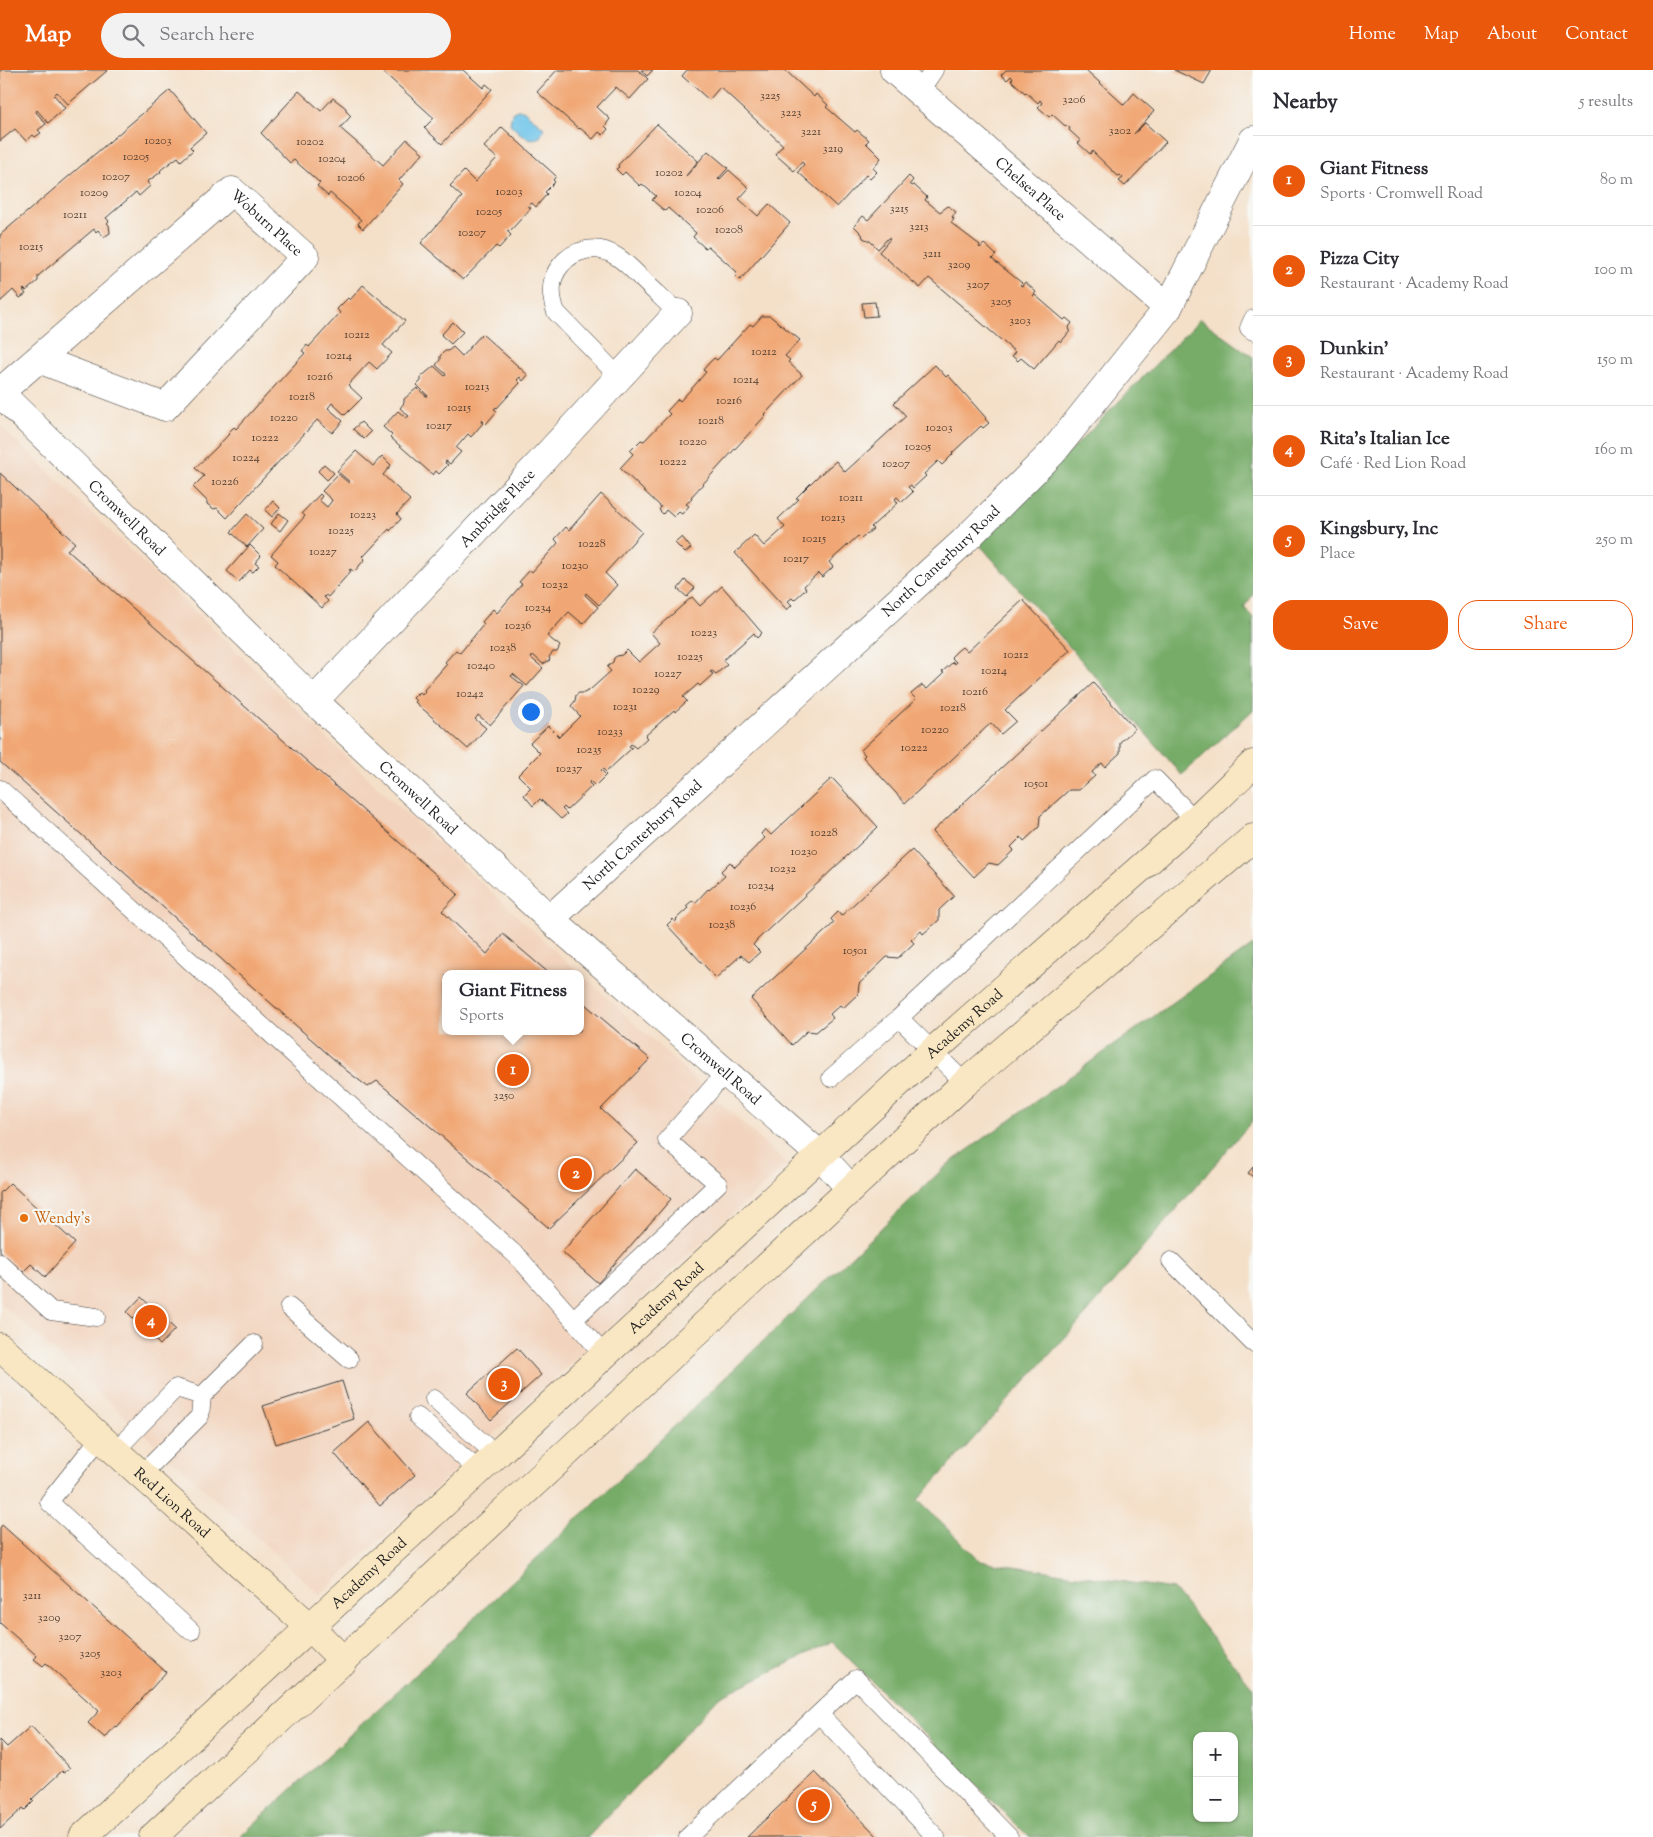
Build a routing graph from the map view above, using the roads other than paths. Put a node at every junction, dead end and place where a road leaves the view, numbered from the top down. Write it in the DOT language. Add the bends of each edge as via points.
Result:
graph roads {
  1 [pos="894,70"];
  2 [pos="927,81"];
  3 [pos="1253,140"];
  4 [pos="1168,308"];
  5 [pos="678,313"];
  6 [pos="1253,319"];
  7 [pos="1253,331"];
  8 [pos="38,359"];
  9 [pos="619,377"];
  10 [pos="0,392"];
  11 [pos="314,702"];
  12 [pos="1253,764"];
  13 [pos="0,789"];
  14 [pos="1194,820"];
  15 [pos="1253,838"];
  16 [pos="550,919"];
  17 [pos="899,1018"];
  18 [pos="933,1051"];
  19 [pos="726,1072"];
  20 [pos="831,1078"];
  21 [pos="965,1083"];
  22 [pos="820,1154"];
  23 [pos="851,1189"];
  24 [pos="1171,1261"];
  25 [pos="0,1263"];
  26 [pos="290,1307"];
  27 [pos="96,1317"];
  28 [pos="573,1320"];
  29 [pos="1253,1343"];
  30 [pos="254,1344"];
  31 [pos="0,1347"];
  32 [pos="604,1355"];
  33 [pos="349,1359"];
  34 [pos="202,1396"];
  35 [pos="434,1399"];
  36 [pos="418,1417"];
  37 [pos="108,1444"];
  38 [pos="487,1463"];
  39 [pos="141,1475"];
  40 [pos="310,1627"];
  41 [pos="191,1631"];
  42 [pos="344,1661"];
  43 [pos="819,1714"];
  44 [pos="83,1837"];
  45 [pos="153,1837"];
  46 [pos="688,1837"];
  47 [pos="936,1837"];
  48 [pos="1009,1837"];
  1 -- 2 [label="street, Chelsea Place"];
  2 -- 4 [label="street, Chelsea Place"];
  3 -- 4 [label="street, North Canterbury Road"];
  4 -- 16 [label="street, North Canterbury Road" via="1053,452 963,542"];
  5 -- 9 [label="street, Ambridge Place"];
  5 -- 9 [label="lane" via="620,258 607,251 593,248 566,258 552,283 551,298 556,312"];
  6 -- 7 [label="lane" via="1249,328"];
  8 -- 8 [label="street, Woburn Place" via="165,407 305,257 232,191"];
  8 -- 10 [label="street, Woburn Place"];
  9 -- 11 [label="street, Ambridge Place"];
  10 -- 11 [label="street, Cromwell Road"];
  11 -- 16 [label="street, Cromwell Road"];
  12 -- 14 [label="main road, Academy Road"];
  13 -- 28 [label="lane" via="519,1258"];
  14 -- 17 [label="lane" via="1155,779"];
  14 -- 18 [label="main road, Academy Road"];
  15 -- 21 [label="main road"];
  16 -- 19 [label="street, Cromwell Road"];
  17 -- 18 [label="lane"];
  17 -- 20 [label="lane"];
  18 -- 21 [label="lane"];
  18 -- 22 [label="main road, Academy Road"];
  19 -- 22 [label="street, Cromwell Road"];
  19 -- 28 [label="lane" via="667,1140 718,1184"];
  21 -- 23 [label="main road"];
  22 -- 23 [label="street, Cromwell Road"];
  22 -- 32 [label="main road, Academy Road"];
  23 -- 42 [label="main road"];
  24 -- 29 [label="lane"];
  25 -- 27 [label="lane" via="51,1311"];
  26 -- 33 [label="lane"];
  28 -- 32 [label="lane"];
  30 -- 34 [label="lane"];
  31 -- 37 [label="main road, Red Lion Road"];
  32 -- 38 [label="main road, Academy Road"];
  34 -- 37 [label="lane" via="176,1388"];
  34 -- 39 [label="lane" via="200,1416"];
  35 -- 38 [label="lane"];
  36 -- 38 [label="lane"];
  37 -- 39 [label="main road, Red Lion Road"];
  37 -- 41 [label="lane" via="49,1502"];
  38 -- 40 [label="main road, Academy Road"];
  39 -- 40 [label="main road, Red Lion Road"];
  40 -- 42 [label="main road, Red Lion Road"];
  40 -- 44 [label="main road, Academy Road"];
  42 -- 45 [label="main road"];
  43 -- 46 [label="lane"];
  43 -- 47 [label="lane"];
  43 -- 48 [label="lane" via="856,1679"];
}
